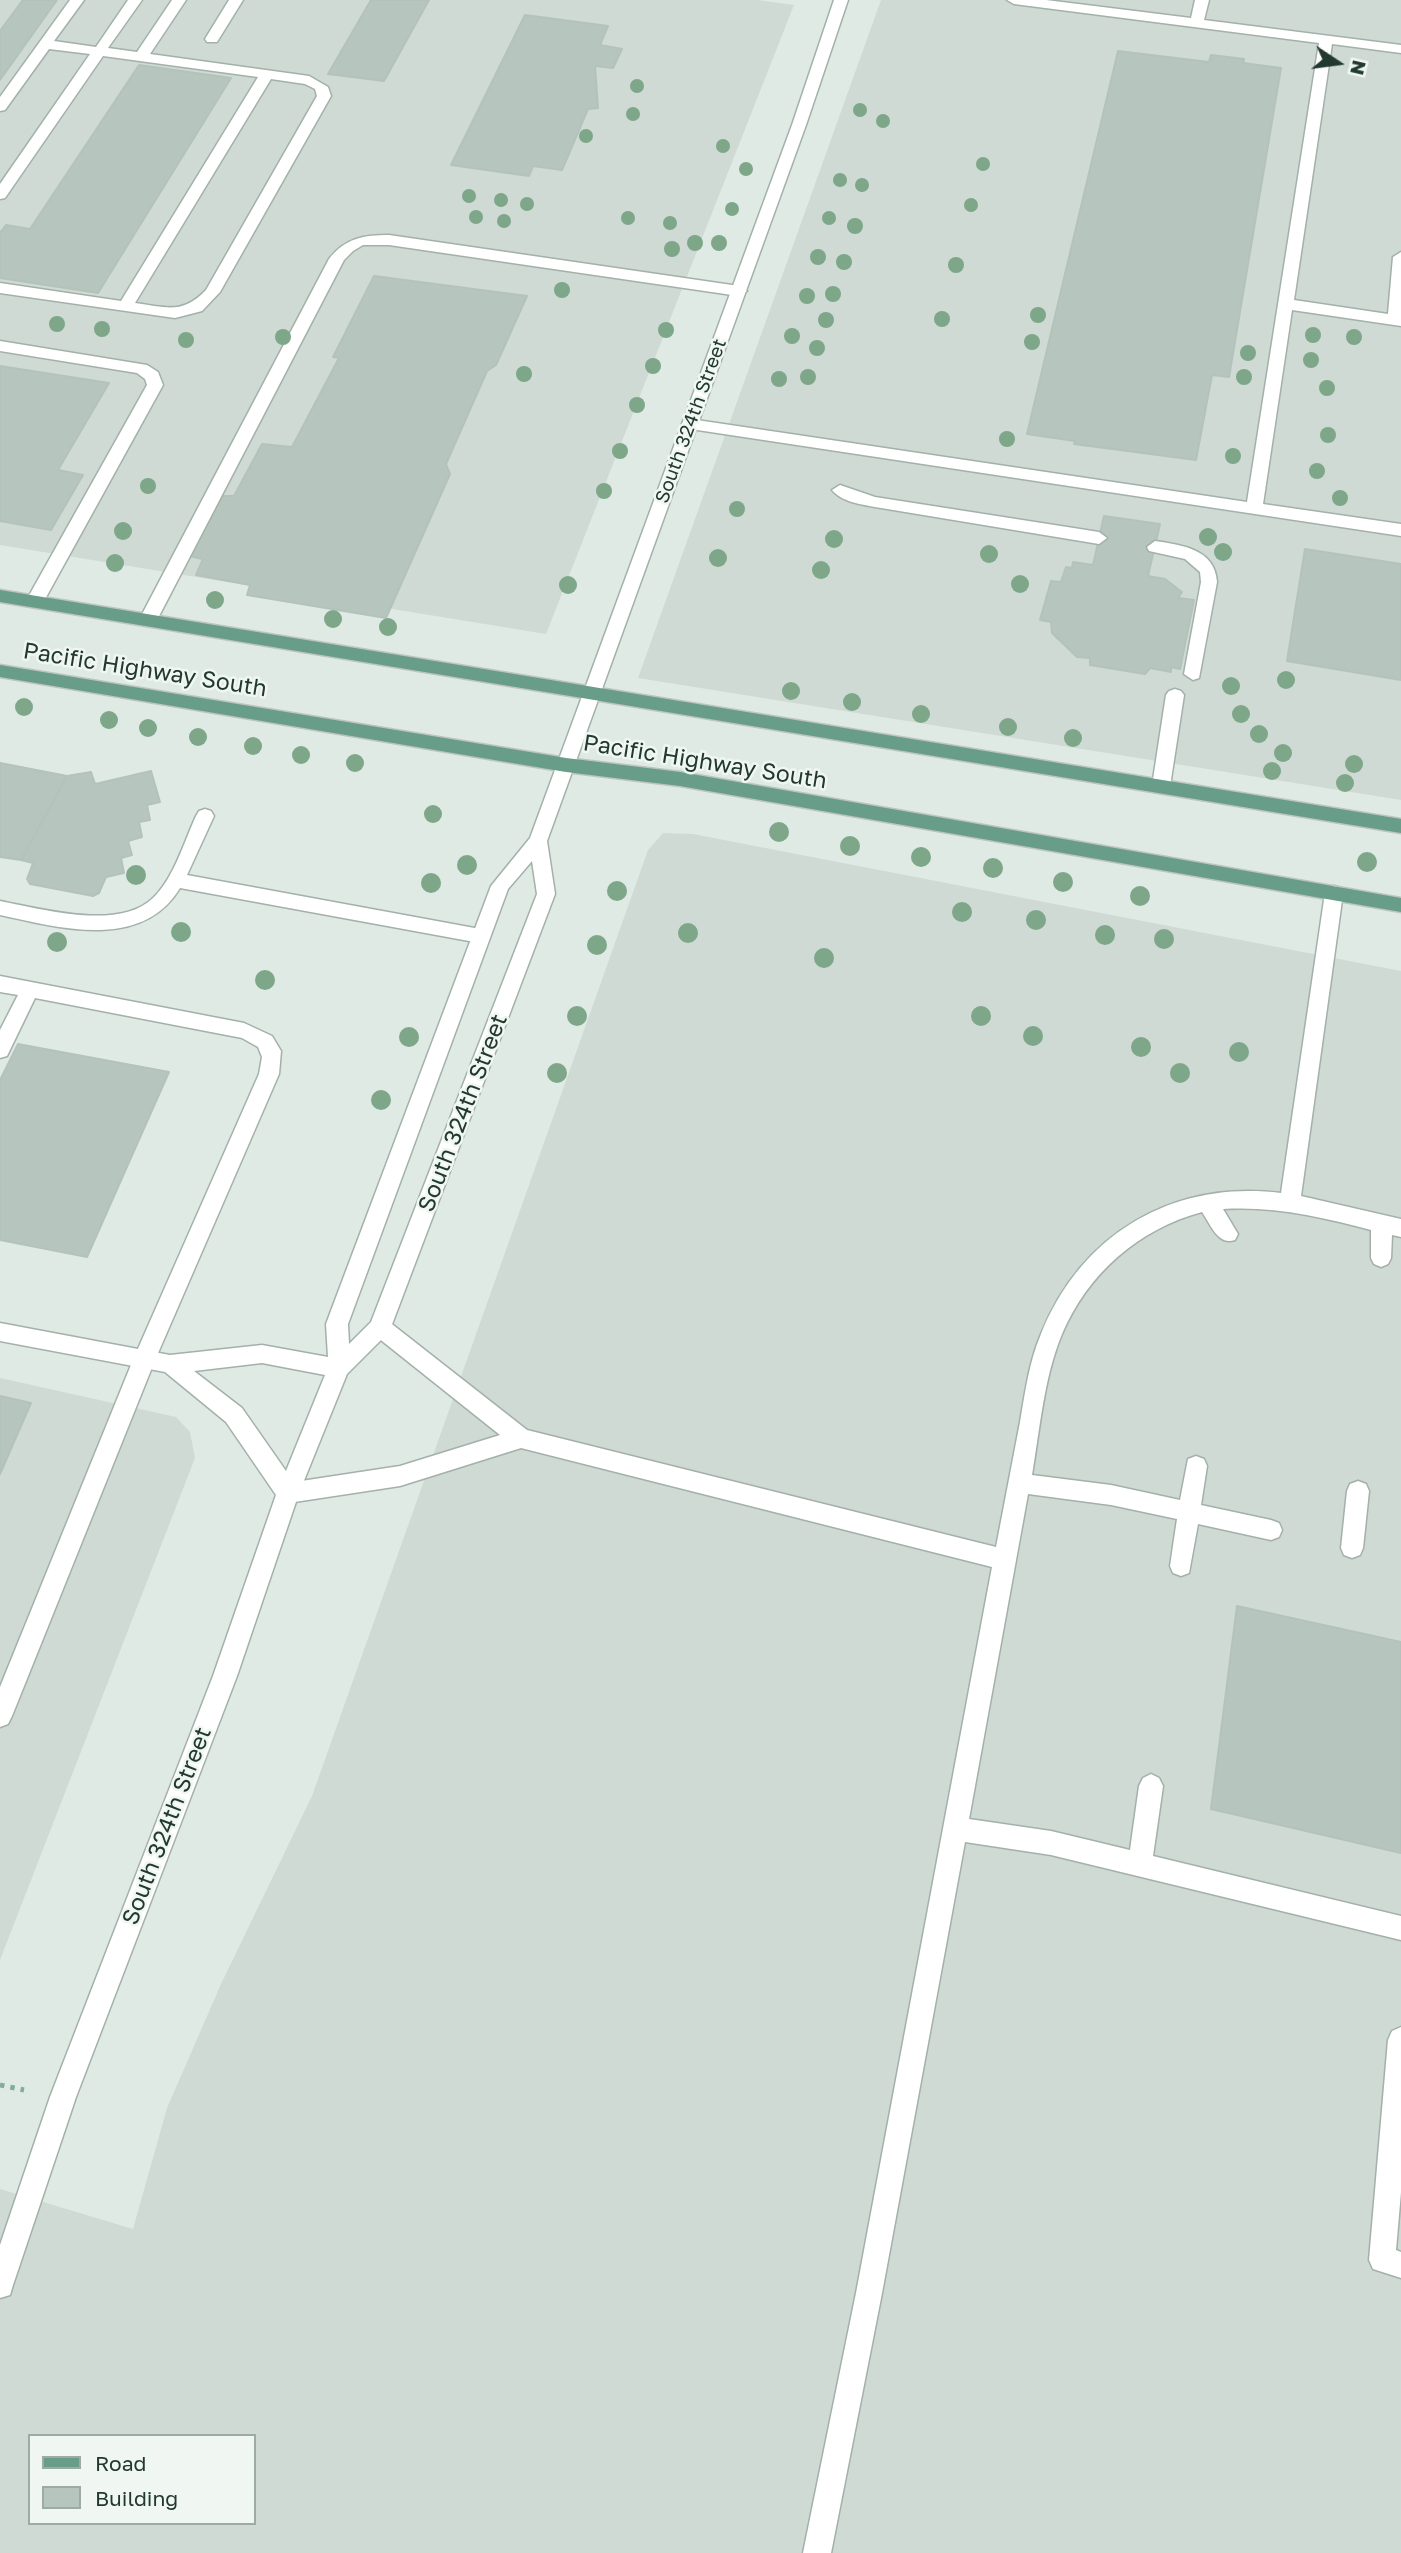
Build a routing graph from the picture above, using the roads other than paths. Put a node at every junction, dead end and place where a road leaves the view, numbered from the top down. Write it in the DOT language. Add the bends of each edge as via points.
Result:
graph roads {
  1 [pos="77,0"];
  2 [pos="135,0"];
  3 [pos="178,0"];
  4 [pos="236,0"];
  5 [pos="841,0"];
  6 [pos="1014,0"];
  7 [pos="1202,0"];
  8 [pos="1057,2"];
  9 [pos="1197,23"];
  10 [pos="212,38"];
  11 [pos="1326,40"];
  12 [pos="45,44"];
  13 [pos="1401,49"];
  14 [pos="100,51"];
  15 [pos="141,57"];
  16 [pos="267,74"];
  17 [pos="0,107"];
  18 [pos="0,195"];
  19 [pos="1401,257"];
  20 [pos="0,288"];
  21 [pos="738,291"];
  22 [pos="1285,304"];
  23 [pos="125,307"];
  24 [pos="1398,320"];
  25 [pos="0,346"];
  26 [pos="690,424"];
  27 [pos="840,490"];
  28 [pos="1254,509"];
  29 [pos="1401,530"];
  30 [pos="1099,538"];
  31 [pos="1155,547"];
  32 [pos="0,596"];
  33 [pos="34,601"];
  34 [pos="148,620"];
  35 [pos="0,671"];
  36 [pos="1193,674"];
  37 [pos="592,692"];
  38 [pos="1175,695"];
  39 [pos="566,765"];
  40 [pos="1161,786"];
  41 [pos="205,816"];
  42 [pos="1401,826"];
  43 [pos="537,841"];
  44 [pos="175,880"];
  45 [pos="1335,893"];
  46 [pos="1401,905"];
  47 [pos="0,908"];
  48 [pos="480,936"];
  49 [pos="0,985"];
  50 [pos="30,990"];
  51 [pos="0,1050"];
  52 [pos="1208,1202"];
  53 [pos="1290,1204"];
  54 [pos="1392,1226"];
  55 [pos="1228,1234"];
  56 [pos="1381,1258"];
  57 [pos="380,1327"];
  58 [pos="0,1332"];
  59 [pos="144,1360"];
  60 [pos="170,1364"];
  61 [pos="339,1368"];
  62 [pos="521,1438"];
  63 [pos="1196,1466"];
  64 [pos="1020,1483"];
  65 [pos="1358,1491"];
  66 [pos="288,1493"];
  67 [pos="1189,1513"];
  68 [pos="1270,1530"];
  69 [pos="1352,1548"];
  70 [pos="1006,1560"];
  71 [pos="1181,1566"];
  72 [pos="0,1716"];
  73 [pos="1151,1786"];
  74 [pos="955,1829"];
  75 [pos="1140,1864"];
  76 [pos="1401,1928"];
  77 [pos="1401,2040"];
  78 [pos="1401,2049"];
  79 [pos="1401,2265"];
  80 [pos="0,2285"];
  81 [pos="817,2553"];
  1 -- 12 [label="street"];
  2 -- 14 [label="street"];
  3 -- 15 [label="street"];
  4 -- 10 [label="street"];
  5 -- 21 [label="street, South 324th Street"];
  6 -- 8 [label="street"];
  7 -- 9 [label="street"];
  8 -- 9 [label="street"];
  9 -- 11 [label="street"];
  11 -- 13 [label="street"];
  11 -- 22 [label="street"];
  12 -- 14 [label="street"];
  12 -- 17 [label="street"];
  14 -- 15 [label="street"];
  14 -- 18 [label="street"];
  15 -- 16 [label="street"];
  16 -- 23 [label="street"];
  16 -- 23 [label="street" via="313,82 324,96 212,292 202,304 181,313"];
  19 -- 24 [label="street"];
  20 -- 23 [label="street"];
  21 -- 26 [label="street, South 324th Street"];
  21 -- 34 [label="street" via="389,240 350,244 337,259"];
  22 -- 24 [label="street"];
  22 -- 28 [label="street"];
  25 -- 33 [label="street" via="141,369 152,376 155,385"];
  26 -- 28 [label="street"];
  26 -- 37 [label="street, South 324th Street"];
  27 -- 30 [label="street" via="866,500"];
  28 -- 29 [label="street"];
  31 -- 36 [label="street" via="1191,554 1208,571"];
  32 -- 33 [label="main road"];
  33 -- 34 [label="main road"];
  34 -- 37 [label="main road"];
  35 -- 39 [label="main road, Pacific Highway South"];
  37 -- 39 [label="street, South 324th Street"];
  37 -- 40 [label="main road"];
  38 -- 40 [label="street"];
  39 -- 43 [label="street, South 324th Street"];
  39 -- 45 [label="main road, Pacific Highway South" via="680,779"];
  40 -- 42 [label="main road"];
  41 -- 44 [label="street"];
  43 -- 48 [label="street, South 324th Street" via="500,886"];
  43 -- 57 [label="street, South 324th Street" via="546,894"];
  44 -- 47 [label="street" via="160,903 131,919 69,920"];
  44 -- 48 [label="street"];
  45 -- 46 [label="main road, Pacific Highway South"];
  45 -- 53 [label="street"];
  48 -- 61 [label="street, South 324th Street" via="337,1324"];
  49 -- 50 [label="street"];
  50 -- 51 [label="street"];
  50 -- 59 [label="street" via="244,1031 264,1040 272,1052 270,1074"];
  52 -- 53 [label="street" via="1247,1199"];
  52 -- 55 [label="street"];
  52 -- 64 [label="street" via="1183,1207 1125,1238 1074,1288 1045,1353"];
  53 -- 54 [label="street"];
  54 -- 56 [label="street"];
  57 -- 61 [label="street, South 324th Street"];
  57 -- 62 [label="street"];
  58 -- 59 [label="street"];
  59 -- 60 [label="street"];
  59 -- 72 [label="street"];
  60 -- 61 [label="street" via="262,1354"];
  60 -- 66 [label="street" via="234,1415"];
  61 -- 66 [label="street, South 324th Street"];
  62 -- 66 [label="street" via="400,1476"];
  62 -- 70 [label="street"];
  63 -- 67 [label="street"];
  64 -- 67 [label="street" via="1111,1495"];
  64 -- 70 [label="street"];
  65 -- 69 [label="street"];
  66 -- 80 [label="street, South 324th Street" via="225,1676 67,2085"];
  67 -- 68 [label="street"];
  67 -- 71 [label="street"];
  70 -- 74 [label="street"];
  73 -- 75 [label="street"];
  74 -- 75 [label="street" via="1051,1843"];
  74 -- 81 [label="street"];
  75 -- 76 [label="street"];
  77 -- 78 [label="street"];
  78 -- 79 [label="street" via="1382,2260"];
}
